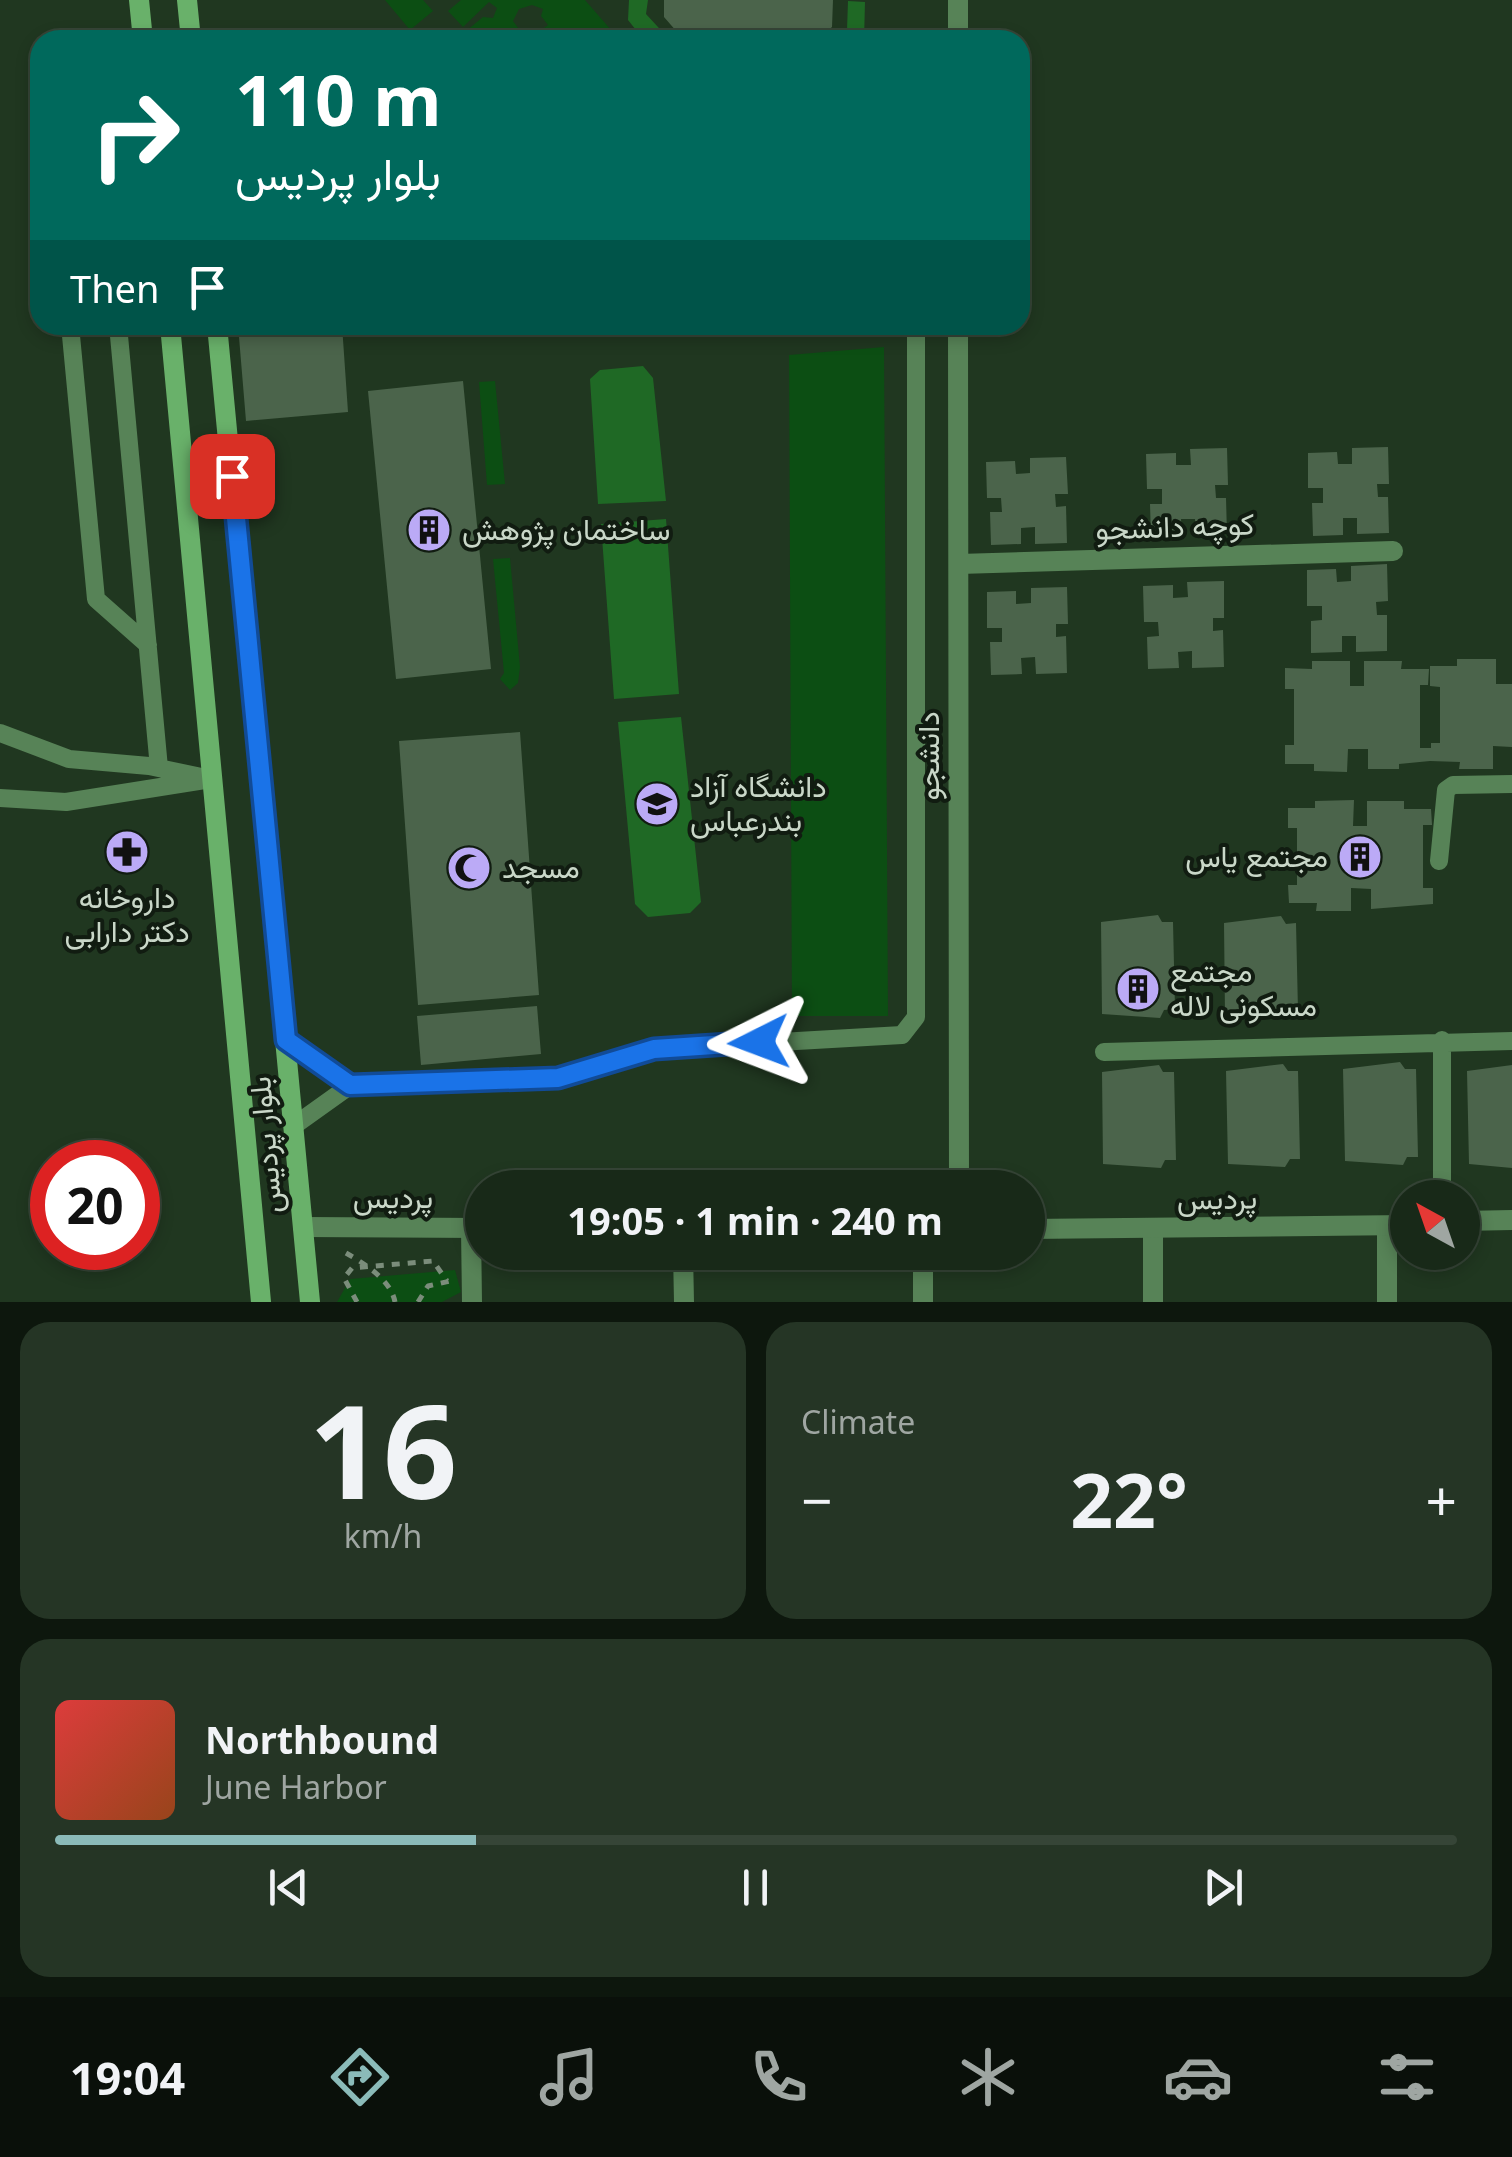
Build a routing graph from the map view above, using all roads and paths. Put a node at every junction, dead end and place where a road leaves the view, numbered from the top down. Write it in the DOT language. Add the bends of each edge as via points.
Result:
graph roads {
  1 [pos="139,0"];
  2 [pos="187,0"];
  3 [pos="958,0"];
  4 [pos="142,30"];
  5 [pos="189,30"];
  6 [pos="958,30"];
  7 [pos="71,335"];
  8 [pos="119,335"];
  9 [pos="171,335"];
  10 [pos="219,335"];
  11 [pos="916,335"];
  12 [pos="958,335"];
  13 [pos="1393,551"];
  14 [pos="959,564"];
  15 [pos="148,645"];
  16 [pos="0,733"];
  17 [pos="160,768"];
  18 [pos="211,779"];
  19 [pos="1512,784"];
  20 [pos="0,798"];
  21 [pos="1439,861"];
  22 [pos="286,1040"];
  23 [pos="1442,1040"];
  24 [pos="1512,1041"];
  25 [pos="1104,1052"];
  26 [pos="350,1085"];
  27 [pos="294,1125"];
  28 [pos="960,1170"];
  29 [pos="1442,1180"];
  30 [pos="1512,1220"];
  31 [pos="1480,1221"];
  32 [pos="1390,1226"];
  33 [pos="303,1227"];
  34 [pos="465,1228"];
  35 [pos="1045,1230"];
  36 [pos="1153,1230"];
  37 [pos="368,1266"];
  38 [pos="473,1270"];
  39 [pos="684,1270"];
  40 [pos="923,1270"];
  41 [pos="1391,1270"];
  42 [pos="472,1275"];
  43 [pos="448,1282"];
  44 [pos="261,1302"];
  45 [pos="310,1302"];
  46 [pos="357,1302"];
  47 [pos="395,1302"];
  48 [pos="418,1302"];
  49 [pos="472,1302"];
  50 [pos="684,1302"];
  51 [pos="923,1302"];
  52 [pos="1153,1302"];
  53 [pos="1387,1302"];
  1 -- 4 [label="main road"];
  2 -- 5 [label="main road"];
  3 -- 6 [label="street"];
  7 -- 15 [label="lane" via="96,599"];
  8 -- 15 [label="lane"];
  9 -- 18 [label="main road, بلوار پردیس"];
  10 -- 22 [label="main road, بلوار پردیس"];
  11 -- 26 [label="lane" via="911,1028 902,1036 654,1049 558,1078"];
  12 -- 14 [label="street, دانشجو"];
  13 -- 14 [label="street, کوچه دانشجو"];
  14 -- 28 [label="street, دانشجو"];
  15 -- 17 [label="lane"];
  16 -- 17 [label="lane" via="69,758"];
  17 -- 18 [label="lane"];
  18 -- 20 [label="lane" via="66,802"];
  18 -- 44 [label="main road, بلوار پردیس"];
  19 -- 21 [label="lane" via="1446,790"];
  22 -- 26 [label="lane"];
  22 -- 27 [label="main road, بلوار پردیس"];
  23 -- 24 [label="lane"];
  23 -- 25 [label="lane"];
  23 -- 29 [label="lane"];
  26 -- 27 [label="lane"];
  27 -- 33 [label="main road, بلوار پردیس"];
  30 -- 31 [label="street"];
  32 -- 36 [label="street, پردیس"];
  33 -- 34 [label="street, پردیس"];
  33 -- 37 [label="path"];
  33 -- 45 [label="main road, بلوار پردیس"];
  35 -- 36 [label="street, پردیس"];
  36 -- 52 [label="street"];
  37 -- 43 [label="path" via="433,1261"];
  37 -- 46 [label="path" via="352,1268 344,1278"];
  37 -- 47 [label="path"];
  38 -- 42 [label="street"];
  39 -- 50 [label="street"];
  40 -- 51 [label="street"];
  41 -- 53 [label="street"];
  42 -- 43 [label="path"];
  42 -- 49 [label="street"];
  43 -- 48 [label="path" via="428,1286"];
}
